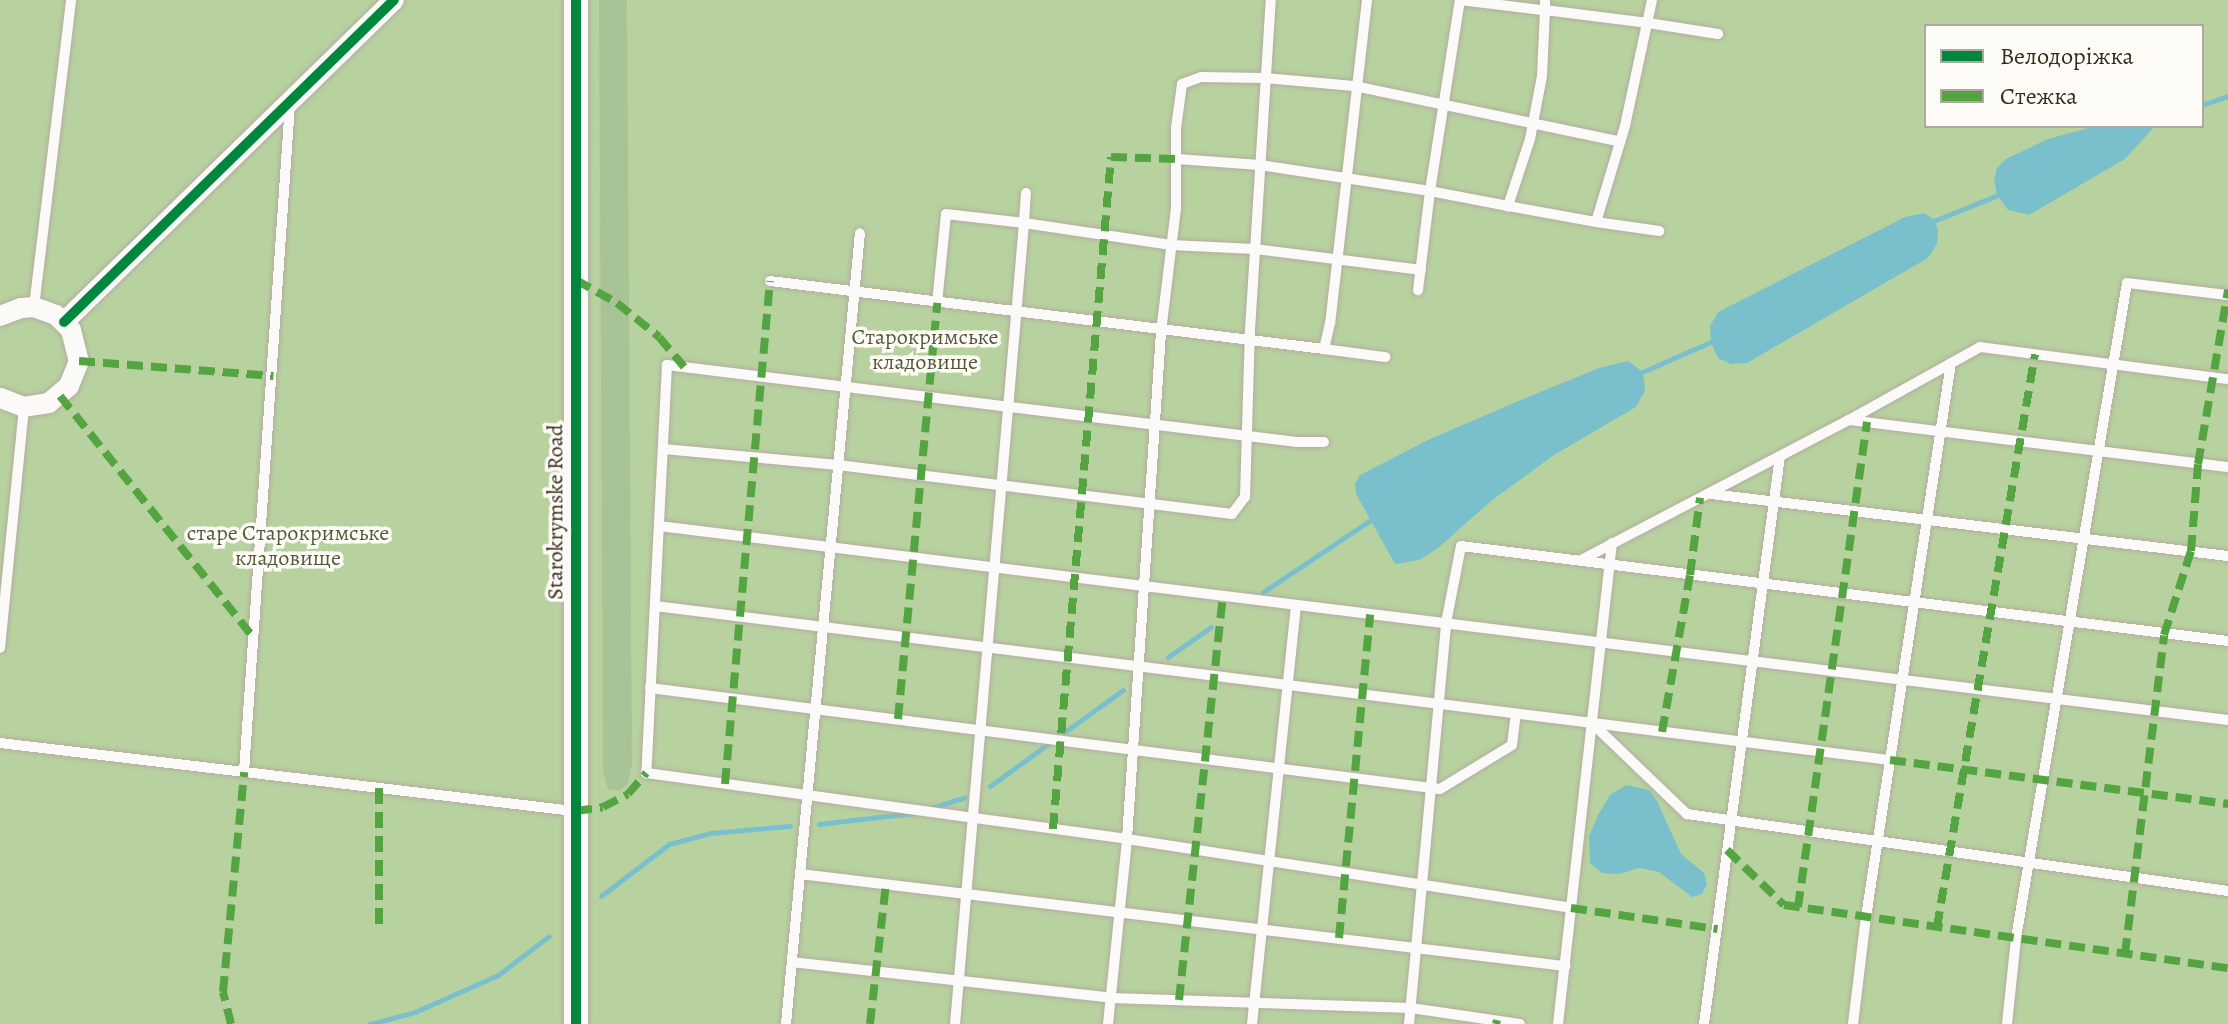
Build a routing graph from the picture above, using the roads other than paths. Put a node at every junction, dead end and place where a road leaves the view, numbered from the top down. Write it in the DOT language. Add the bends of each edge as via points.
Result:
graph roads {
  1 [pos="71,0"];
  2 [pos="394,0"];
  3 [pos="576,0"];
  4 [pos="1271,0"];
  5 [pos="1367,0"];
  6 [pos="1652,0"];
  7 [pos="1545,5"];
  8 [pos="1648,23"];
  9 [pos="1718,34"];
  10 [pos="1265,78"];
  11 [pos="1358,87"];
  12 [pos="291,101"];
  13 [pos="1445,105"];
  14 [pos="1533,123"];
  15 [pos="1618,141"];
  16 [pos="1177,159"];
  17 [pos="1260,165"];
  18 [pos="1345,177"];
  19 [pos="1430,191"];
  20 [pos="1026,193"];
  21 [pos="1508,206"];
  22 [pos="1596,222"];
  23 [pos="1024,223"];
  24 [pos="1659,231"];
  25 [pos="860,233"];
  26 [pos="1171,245"];
  27 [pos="1255,249"];
  28 [pos="1337,258"];
  29 [pos="1421,270"];
  30 [pos="770,281"];
  31 [pos="1418,290"];
  32 [pos="854,292"];
  33 [pos="2228,295"];
  34 [pos="937,303"];
  35 [pos="34,307"];
  36 [pos="1015,313"];
  37 [pos="0,316"];
  38 [pos="64,322"];
  39 [pos="1161,332"];
  40 [pos="1250,338"];
  41 [pos="1324,349"];
  42 [pos="1385,357"];
  43 [pos="1951,363"];
  44 [pos="2113,365"];
  45 [pos="2228,379"];
  46 [pos="845,387"];
  47 [pos="0,398"];
  48 [pos="1008,406"];
  49 [pos="24,407"];
  50 [pos="1849,420"];
  51 [pos="1155,424"];
  52 [pos="1940,431"];
  53 [pos="1248,435"];
  54 [pos="1324,442"];
  55 [pos="663,449"];
  56 [pos="2098,451"];
  57 [pos="1780,456"];
  58 [pos="838,465"];
  59 [pos="2228,467"];
  60 [pos="1001,486"];
  61 [pos="1709,493"];
  62 [pos="1775,501"];
  63 [pos="1149,504"];
  64 [pos="1927,520"];
  65 [pos="659,526"];
  66 [pos="2083,539"];
  67 [pos="1612,543"];
  68 [pos="830,547"];
  69 [pos="2228,556"];
  70 [pos="1579,560"];
  71 [pos="1610,564"];
  72 [pos="995,567"];
  73 [pos="1764,584"];
  74 [pos="1142,586"];
  75 [pos="1914,603"];
  76 [pos="1296,605"];
  77 [pos="655,606"];
  78 [pos="2069,622"];
  79 [pos="1446,623"];
  80 [pos="823,627"];
  81 [pos="2228,641"];
  82 [pos="1601,643"];
  83 [pos="0,648"];
  84 [pos="988,648"];
  85 [pos="1753,661"];
  86 [pos="1138,666"];
  87 [pos="1902,680"];
  88 [pos="1288,685"];
  89 [pos="650,688"];
  90 [pos="2056,699"];
  91 [pos="1438,704"];
  92 [pos="815,709"];
  93 [pos="1516,714"];
  94 [pos="2228,720"];
  95 [pos="1592,723"];
  96 [pos="982,730"];
  97 [pos="1742,742"];
  98 [pos="0,743"];
  99 [pos="1133,750"];
  100 [pos="1890,760"];
  101 [pos="1279,769"];
  102 [pos="244,772"];
  103 [pos="1431,788"];
  104 [pos="807,796"];
  105 [pos="576,811"];
  106 [pos="975,818"];
  107 [pos="1731,821"];
  108 [pos="1127,839"];
  109 [pos="1877,842"];
  110 [pos="1269,861"];
  111 [pos="2028,865"];
  112 [pos="800,874"];
  113 [pos="1422,886"];
  114 [pos="2228,891"];
  115 [pos="969,894"];
  116 [pos="1571,908"];
  117 [pos="1120,911"];
  118 [pos="1262,928"];
  119 [pos="1416,947"];
  120 [pos="792,962"];
  121 [pos="1565,966"];
  122 [pos="960,981"];
  123 [pos="1111,998"];
  124 [pos="1254,1002"];
  125 [pos="1411,1008"];
  126 [pos="576,1024"];
  127 [pos="786,1024"];
  128 [pos="955,1024"];
  129 [pos="1108,1024"];
  130 [pos="1252,1024"];
  131 [pos="1409,1024"];
  132 [pos="1520,1024"];
  133 [pos="1558,1024"];
  134 [pos="1704,1024"];
  135 [pos="1853,1024"];
  136 [pos="2007,1024"];
  1 -- 35 [label="lane"];
  2 -- 12 [label="street"];
  3 -- 105 [label="street, Starokrymske Road"];
  4 -- 10 [label="lane"];
  5 -- 11 [label="lane"];
  6 -- 8 [label="lane"];
  7 -- 8 [label="lane"];
  7 -- 13 [label="lane" via="1460,0"];
  7 -- 14 [label="lane" via="1542,76"];
  8 -- 9 [label="lane"];
  8 -- 15 [label="lane"];
  10 -- 11 [label="lane"];
  10 -- 16 [label="lane" via="1201,77 1182,84"];
  10 -- 17 [label="lane"];
  11 -- 13 [label="lane"];
  11 -- 18 [label="lane"];
  12 -- 38 [label="street"];
  12 -- 102 [label="lane"];
  13 -- 14 [label="lane"];
  13 -- 19 [label="lane"];
  14 -- 15 [label="lane"];
  14 -- 21 [label="lane"];
  15 -- 22 [label="lane"];
  16 -- 17 [label="lane"];
  16 -- 26 [label="lane"];
  17 -- 18 [label="lane"];
  17 -- 27 [label="lane"];
  18 -- 19 [label="lane"];
  18 -- 28 [label="lane"];
  19 -- 21 [label="lane"];
  19 -- 29 [label="lane"];
  20 -- 23 [label="lane"];
  21 -- 22 [label="lane"];
  22 -- 24 [label="lane"];
  23 -- 26 [label="lane"];
  23 -- 34 [label="lane" via="946,214"];
  23 -- 36 [label="lane"];
  25 -- 32 [label="lane"];
  26 -- 27 [label="lane"];
  26 -- 39 [label="lane"];
  27 -- 28 [label="lane"];
  27 -- 40 [label="lane"];
  28 -- 29 [label="lane"];
  28 -- 41 [label="lane"];
  29 -- 31 [label="lane"];
  30 -- 32 [label="lane"];
  32 -- 34 [label="lane"];
  32 -- 46 [label="lane"];
  33 -- 44 [label="lane" via="2127,283"];
  34 -- 36 [label="lane"];
  35 -- 37 [label="street"];
  35 -- 38 [label="street"];
  36 -- 39 [label="lane"];
  36 -- 48 [label="lane"];
  38 -- 49 [label="street" via="78,350 76,374 49,403"];
  39 -- 40 [label="lane"];
  39 -- 51 [label="lane"];
  40 -- 41 [label="lane"];
  40 -- 53 [label="lane"];
  41 -- 42 [label="lane"];
  43 -- 44 [label="lane" via="1980,347"];
  43 -- 50 [label="lane"];
  43 -- 52 [label="lane"];
  44 -- 45 [label="lane"];
  44 -- 56 [label="lane"];
  46 -- 48 [label="lane"];
  46 -- 55 [label="lane" via="667,365"];
  46 -- 58 [label="lane"];
  47 -- 49 [label="street"];
  48 -- 51 [label="lane"];
  48 -- 60 [label="lane"];
  49 -- 83 [label="lane"];
  50 -- 52 [label="lane"];
  50 -- 57 [label="lane"];
  51 -- 53 [label="lane"];
  51 -- 63 [label="lane"];
  52 -- 56 [label="lane"];
  52 -- 64 [label="lane"];
  53 -- 54 [label="lane"];
  53 -- 63 [label="lane" via="1245,497 1232,514"];
  55 -- 58 [label="lane"];
  55 -- 65 [label="lane"];
  56 -- 59 [label="lane"];
  56 -- 66 [label="lane"];
  57 -- 61 [label="lane"];
  57 -- 62 [label="lane"];
  58 -- 60 [label="lane"];
  58 -- 68 [label="lane"];
  60 -- 63 [label="lane"];
  60 -- 72 [label="lane"];
  61 -- 62 [label="lane"];
  61 -- 67 [label="lane"];
  62 -- 64 [label="lane"];
  62 -- 73 [label="lane"];
  63 -- 74 [label="lane"];
  64 -- 66 [label="lane"];
  64 -- 75 [label="lane"];
  65 -- 68 [label="lane"];
  65 -- 77 [label="lane"];
  66 -- 69 [label="lane"];
  66 -- 78 [label="lane"];
  67 -- 70 [label="lane"];
  67 -- 71 [label="lane"];
  68 -- 72 [label="lane"];
  68 -- 80 [label="lane"];
  70 -- 71 [label="lane"];
  70 -- 79 [label="lane" via="1461,546"];
  71 -- 73 [label="lane"];
  71 -- 82 [label="lane"];
  72 -- 74 [label="lane"];
  72 -- 84 [label="lane"];
  73 -- 75 [label="lane"];
  73 -- 85 [label="lane"];
  74 -- 76 [label="lane"];
  74 -- 86 [label="lane"];
  75 -- 78 [label="lane"];
  75 -- 87 [label="lane"];
  76 -- 79 [label="lane"];
  76 -- 88 [label="lane"];
  77 -- 80 [label="lane"];
  77 -- 89 [label="lane"];
  78 -- 81 [label="lane"];
  78 -- 90 [label="lane"];
  79 -- 82 [label="lane"];
  79 -- 91 [label="lane"];
  80 -- 84 [label="lane"];
  80 -- 92 [label="lane"];
  82 -- 85 [label="lane"];
  82 -- 95 [label="lane"];
  84 -- 86 [label="lane"];
  84 -- 96 [label="lane"];
  85 -- 87 [label="lane"];
  85 -- 97 [label="lane"];
  86 -- 88 [label="lane"];
  86 -- 99 [label="lane"];
  87 -- 90 [label="lane"];
  87 -- 100 [label="lane"];
  88 -- 91 [label="lane"];
  88 -- 101 [label="lane"];
  89 -- 92 [label="lane"];
  89 -- 104 [label="lane" via="646,773"];
  90 -- 94 [label="lane"];
  90 -- 111 [label="lane"];
  91 -- 93 [label="lane"];
  91 -- 103 [label="lane"];
  92 -- 96 [label="lane"];
  92 -- 104 [label="lane"];
  93 -- 95 [label="lane"];
  93 -- 103 [label="lane" via="1512,745 1440,789"];
  95 -- 97 [label="lane"];
  95 -- 107 [label="lane" via="1687,814"];
  95 -- 116 [label="lane"];
  96 -- 99 [label="lane"];
  96 -- 106 [label="lane"];
  97 -- 100 [label="lane"];
  97 -- 107 [label="lane"];
  98 -- 102 [label="lane"];
  99 -- 101 [label="lane"];
  99 -- 108 [label="lane"];
  100 -- 109 [label="lane"];
  101 -- 103 [label="lane"];
  101 -- 110 [label="lane"];
  102 -- 105 [label="lane"];
  103 -- 113 [label="lane"];
  104 -- 106 [label="lane"];
  104 -- 112 [label="lane"];
  105 -- 126 [label="street, Starokrymske Road"];
  106 -- 108 [label="lane"];
  106 -- 115 [label="lane"];
  107 -- 109 [label="lane"];
  107 -- 134 [label="lane"];
  108 -- 110 [label="lane"];
  108 -- 117 [label="lane"];
  109 -- 111 [label="lane"];
  109 -- 135 [label="lane"];
  110 -- 113 [label="lane"];
  110 -- 118 [label="lane"];
  111 -- 114 [label="lane"];
  111 -- 136 [label="lane"];
  112 -- 115 [label="lane"];
  112 -- 120 [label="lane"];
  113 -- 116 [label="lane"];
  113 -- 119 [label="lane"];
  115 -- 117 [label="lane"];
  115 -- 122 [label="lane"];
  116 -- 121 [label="lane"];
  117 -- 118 [label="lane"];
  117 -- 123 [label="lane"];
  118 -- 119 [label="lane"];
  118 -- 124 [label="lane"];
  119 -- 121 [label="lane"];
  119 -- 125 [label="lane"];
  120 -- 122 [label="lane"];
  120 -- 127 [label="lane"];
  121 -- 133 [label="lane"];
  122 -- 123 [label="lane"];
  122 -- 128 [label="lane"];
  123 -- 124 [label="lane"];
  123 -- 129 [label="lane"];
  124 -- 125 [label="lane"];
  124 -- 130 [label="lane"];
  125 -- 131 [label="lane"];
  125 -- 132 [label="lane"];
}
